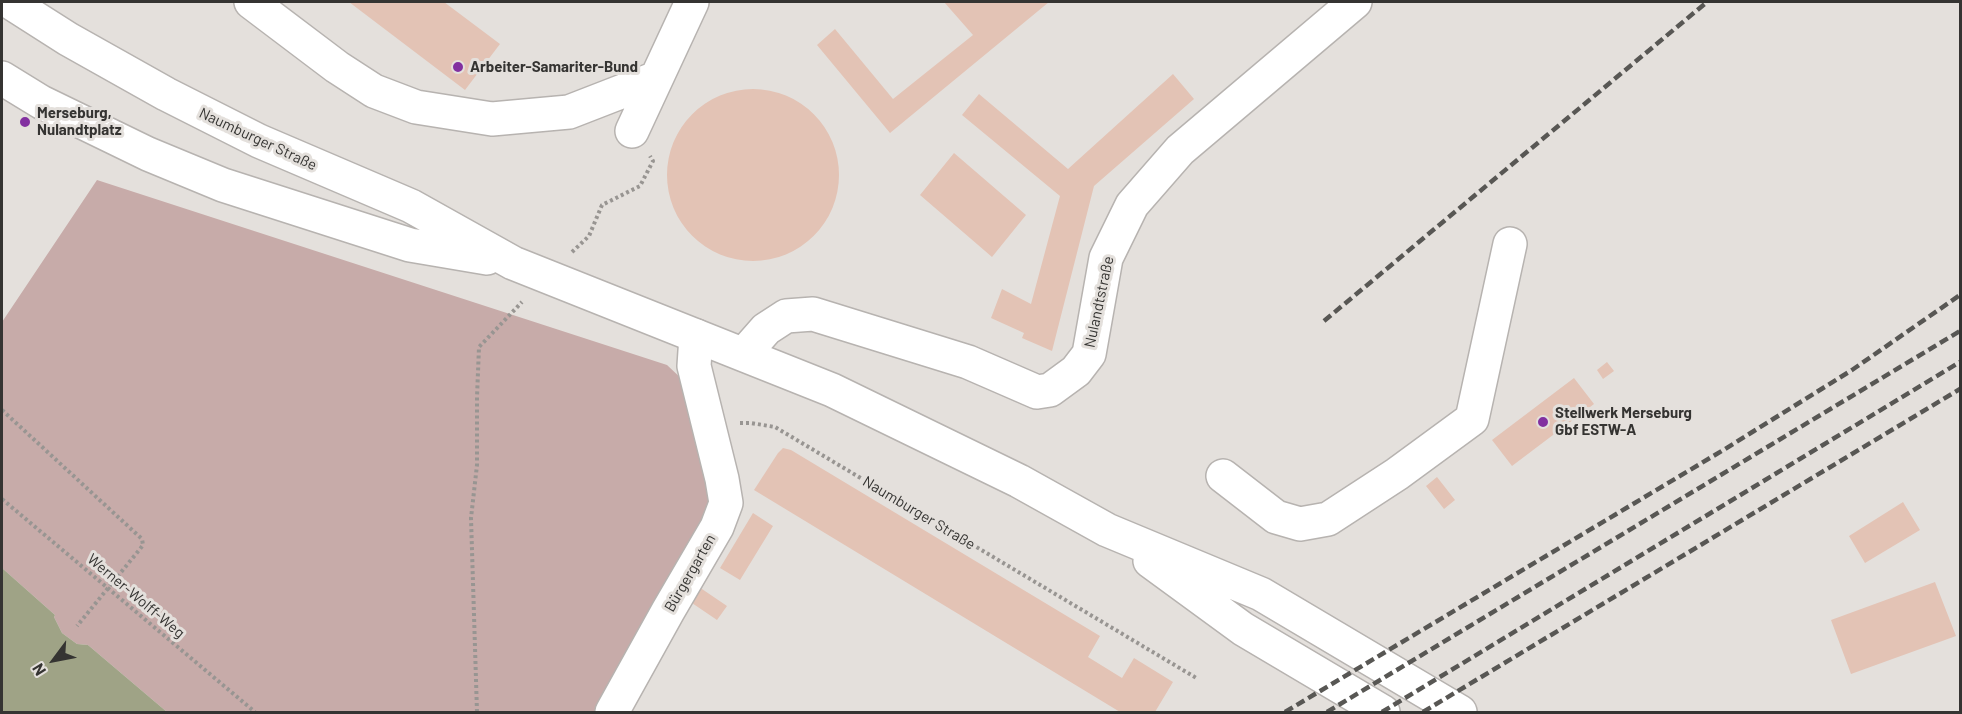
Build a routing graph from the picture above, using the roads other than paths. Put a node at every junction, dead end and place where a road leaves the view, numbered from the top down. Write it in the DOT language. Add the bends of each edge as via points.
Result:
graph roads {
  1 [pos="10,2"];
  2 [pos="251,2"];
  3 [pos="692,2"];
  4 [pos="1355,2"];
  5 [pos="2,78"];
  6 [pos="654,79"];
  7 [pos="632,131"];
  8 [pos="1510,244"];
  9 [pos="513,263"];
  10 [pos="696,336"];
  11 [pos="744,354"];
  12 [pos="1223,476"];
  13 [pos="1107,530"];
  14 [pos="612,712"];
  15 [pos="1383,712"];
  16 [pos="1460,712"];
  1 -- 9 [label="main road, Naumburger Straße" via="166,94 259,141 411,206"];
  2 -- 6 [label="main road" via="355,79 416,107 492,119 569,112"];
  3 -- 6 [label="main road"];
  4 -- 11 [label="main road, Nulandtstraße" via="1180,150 1132,205 1106,258 1089,354 1076,371 1050,390 1037,392 968,362 813,314 786,316 766,329"];
  5 -- 9 [label="main road, Naumburger Straße" via="41,102 148,154 223,185 410,245"];
  6 -- 7 [label="main road"];
  8 -- 12 [label="main road" via="1472,419 1328,519 1300,524 1276,517"];
  9 -- 10 [label="main road, Naumburger Straße"];
  10 -- 11 [label="main road, Naumburger Straße"];
  10 -- 14 [label="main road, Bürgergarten" via="694,366 726,503 717,527"];
  11 -- 13 [label="main road, Naumburger Straße" via="853,400 1019,481"];
  13 -- 15 [label="main road, Naumburger Straße" via="1243,629"];
  13 -- 16 [label="main road, Naumburger Straße" via="1261,594"];
}
